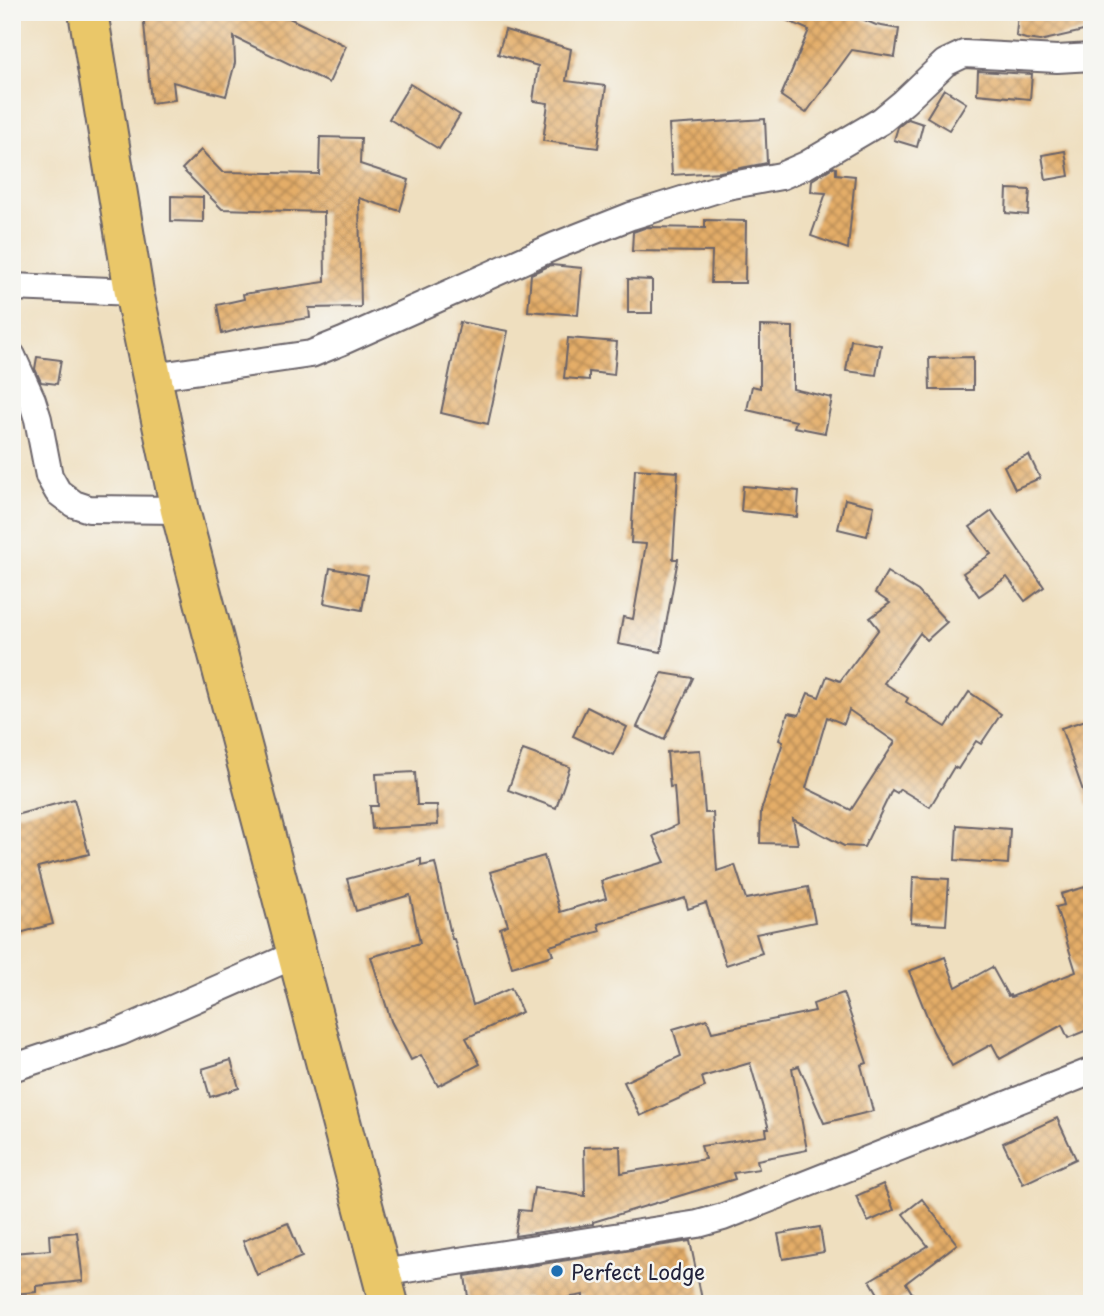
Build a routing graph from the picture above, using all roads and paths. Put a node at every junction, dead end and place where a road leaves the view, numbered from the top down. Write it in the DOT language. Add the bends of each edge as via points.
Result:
graph roads {
  1 [pos="89,12"];
  2 [pos="1092,57"];
  3 [pos="12,287"];
  4 [pos="134,292"];
  5 [pos="12,356"];
  6 [pos="152,377"];
  7 [pos="180,510"];
  8 [pos="298,954"];
  9 [pos="12,1068"];
  10 [pos="1092,1071"];
  11 [pos="385,1289"];
  1 -- 4 [label="highway"];
  2 -- 6 [label="street" via="964,54 945,63 881,121 781,176 727,186 631,216 311,354"];
  3 -- 4 [label="street"];
  4 -- 6 [label="highway"];
  5 -- 7 [label="street" via="32,400 49,476 58,492 89,509"];
  6 -- 7 [label="highway"];
  7 -- 8 [label="highway"];
  8 -- 9 [label="street" via="120,1032"];
  8 -- 11 [label="highway"];
  10 -- 11 [label="street" via="723,1217"];
}
